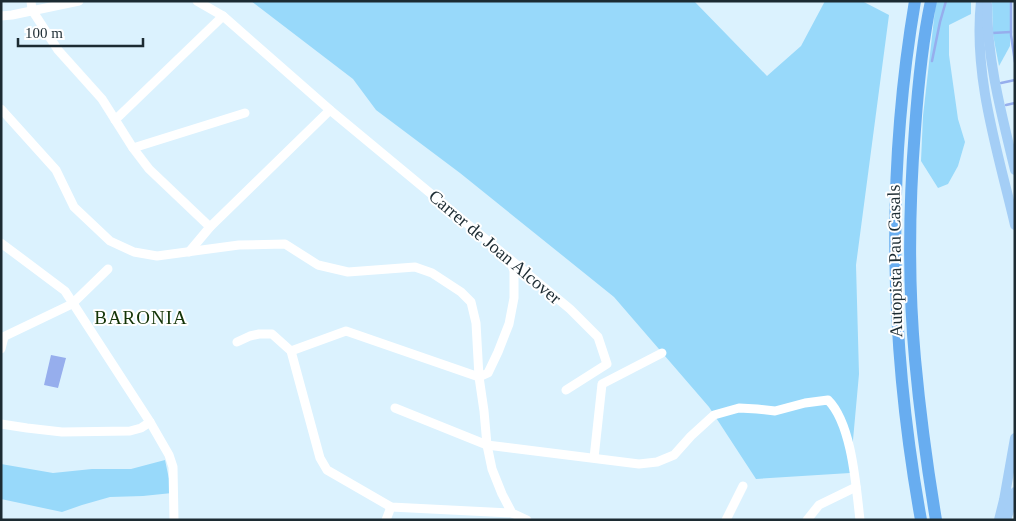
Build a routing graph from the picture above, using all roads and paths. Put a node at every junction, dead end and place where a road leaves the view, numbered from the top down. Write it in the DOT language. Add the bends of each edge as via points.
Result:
graph roads {
  1 [pos="79,1"];
  2 [pos="197,1"];
  3 [pos="914,1"];
  4 [pos="931,1"];
  5 [pos="981,1"];
  6 [pos="986,1"];
  7 [pos="31,6"];
  8 [pos="1,16"];
  9 [pos="222,16"];
  10 [pos="1,109"];
  11 [pos="330,110"];
  12 [pos="245,113"];
  13 [pos="115,120"];
  14 [pos="133,148"];
  15 [pos="1000,164"];
  16 [pos="1015,170"];
  17 [pos="1015,196"];
  18 [pos="1015,224"];
  19 [pos="210,227"];
  20 [pos="1,243"];
  21 [pos="189,252"];
  22 [pos="509,258"];
  23 [pos="108,269"];
  24 [pos="72,304"];
  25 [pos="3,337"];
  26 [pos="236,342"];
  27 [pos="1,349"];
  28 [pos="291,351"];
  29 [pos="662,353"];
  30 [pos="479,377"];
  31 [pos="566,390"];
  32 [pos="395,408"];
  33 [pos="150,422"];
  34 [pos="1,424"];
  35 [pos="1015,438"];
  36 [pos="486,445"];
  37 [pos="594,458"];
  38 [pos="743,486"];
  39 [pos="856,487"];
  40 [pos="1015,487"];
  41 [pos="1013,496"];
  42 [pos="391,507"];
  43 [pos="512,513"];
  44 [pos="174,520"];
  45 [pos="386,520"];
  46 [pos="526,520"];
  47 [pos="726,520"];
  48 [pos="807,520"];
  49 [pos="860,520"];
  50 [pos="921,520"];
  51 [pos="936,520"];
  52 [pos="999,520"];
  53 [pos="1006,520"];
  1 -- 7 [label="street"];
  2 -- 9 [label="street, Carrer de Joan Alcover"];
  3 -- 50 [label="highway, Autopista Pau Casals" via="900,112 895,237 901,379"];
  4 -- 51 [label="highway, Autopista Pau Casals" via="917,103 910,236 915,359"];
  5 -- 15 [label="main road" via="980,50"];
  6 -- 16 [label="main road" via="991,62"];
  7 -- 8 [label="street" via="12,15"];
  7 -- 13 [label="street" via="58,50 102,99"];
  9 -- 11 [label="street, Carrer de Joan Alcover"];
  9 -- 13 [label="street"];
  10 -- 21 [label="street" via="56,170 74,207 110,241 134,252 157,256"];
  11 -- 19 [label="street"];
  11 -- 22 [label="street, Carrer de Joan Alcover"];
  12 -- 14 [label="street"];
  13 -- 14 [label="street"];
  14 -- 19 [label="street" via="149,168"];
  15 -- 17 [label="main road"];
  15 -- 18 [label="main road"];
  19 -- 21 [label="street"];
  20 -- 24 [label="street" via="65,291"];
  21 -- 30 [label="street" via="239,245 285,244 318,265 348,272 415,267 432,272 471,302 476,323"];
  22 -- 30 [label="street" via="514,271 514,298 509,324 488,373"];
  22 -- 31 [label="street, Carrer de Joan Alcover" via="598,337 606,364"];
  23 -- 24 [label="street"];
  24 -- 25 [label="street"];
  24 -- 33 [label="street"];
  25 -- 27 [label="street"];
  26 -- 28 [label="street" via="259,334 272,334"];
  28 -- 30 [label="street" via="346,331"];
  28 -- 42 [label="street" via="326,470"];
  29 -- 37 [label="street" via="602,384"];
  30 -- 36 [label="street"];
  32 -- 36 [label="street"];
  33 -- 34 [label="street" via="130,431 62,432"];
  33 -- 44 [label="street" via="173,467"];
  35 -- 52 [label="main road"];
  36 -- 37 [label="street"];
  36 -- 43 [label="street" via="492,469"];
  37 -- 39 [label="street" via="639,464 657,462 674,455 714,416 739,408 775,411 828,400 842,420"];
  38 -- 47 [label="street"];
  39 -- 48 [label="street" via="819,505"];
  39 -- 49 [label="street"];
  40 -- 41 [label="main road"];
  41 -- 53 [label="main road"];
  42 -- 43 [label="street"];
  42 -- 45 [label="street"];
  43 -- 46 [label="street"];
}
